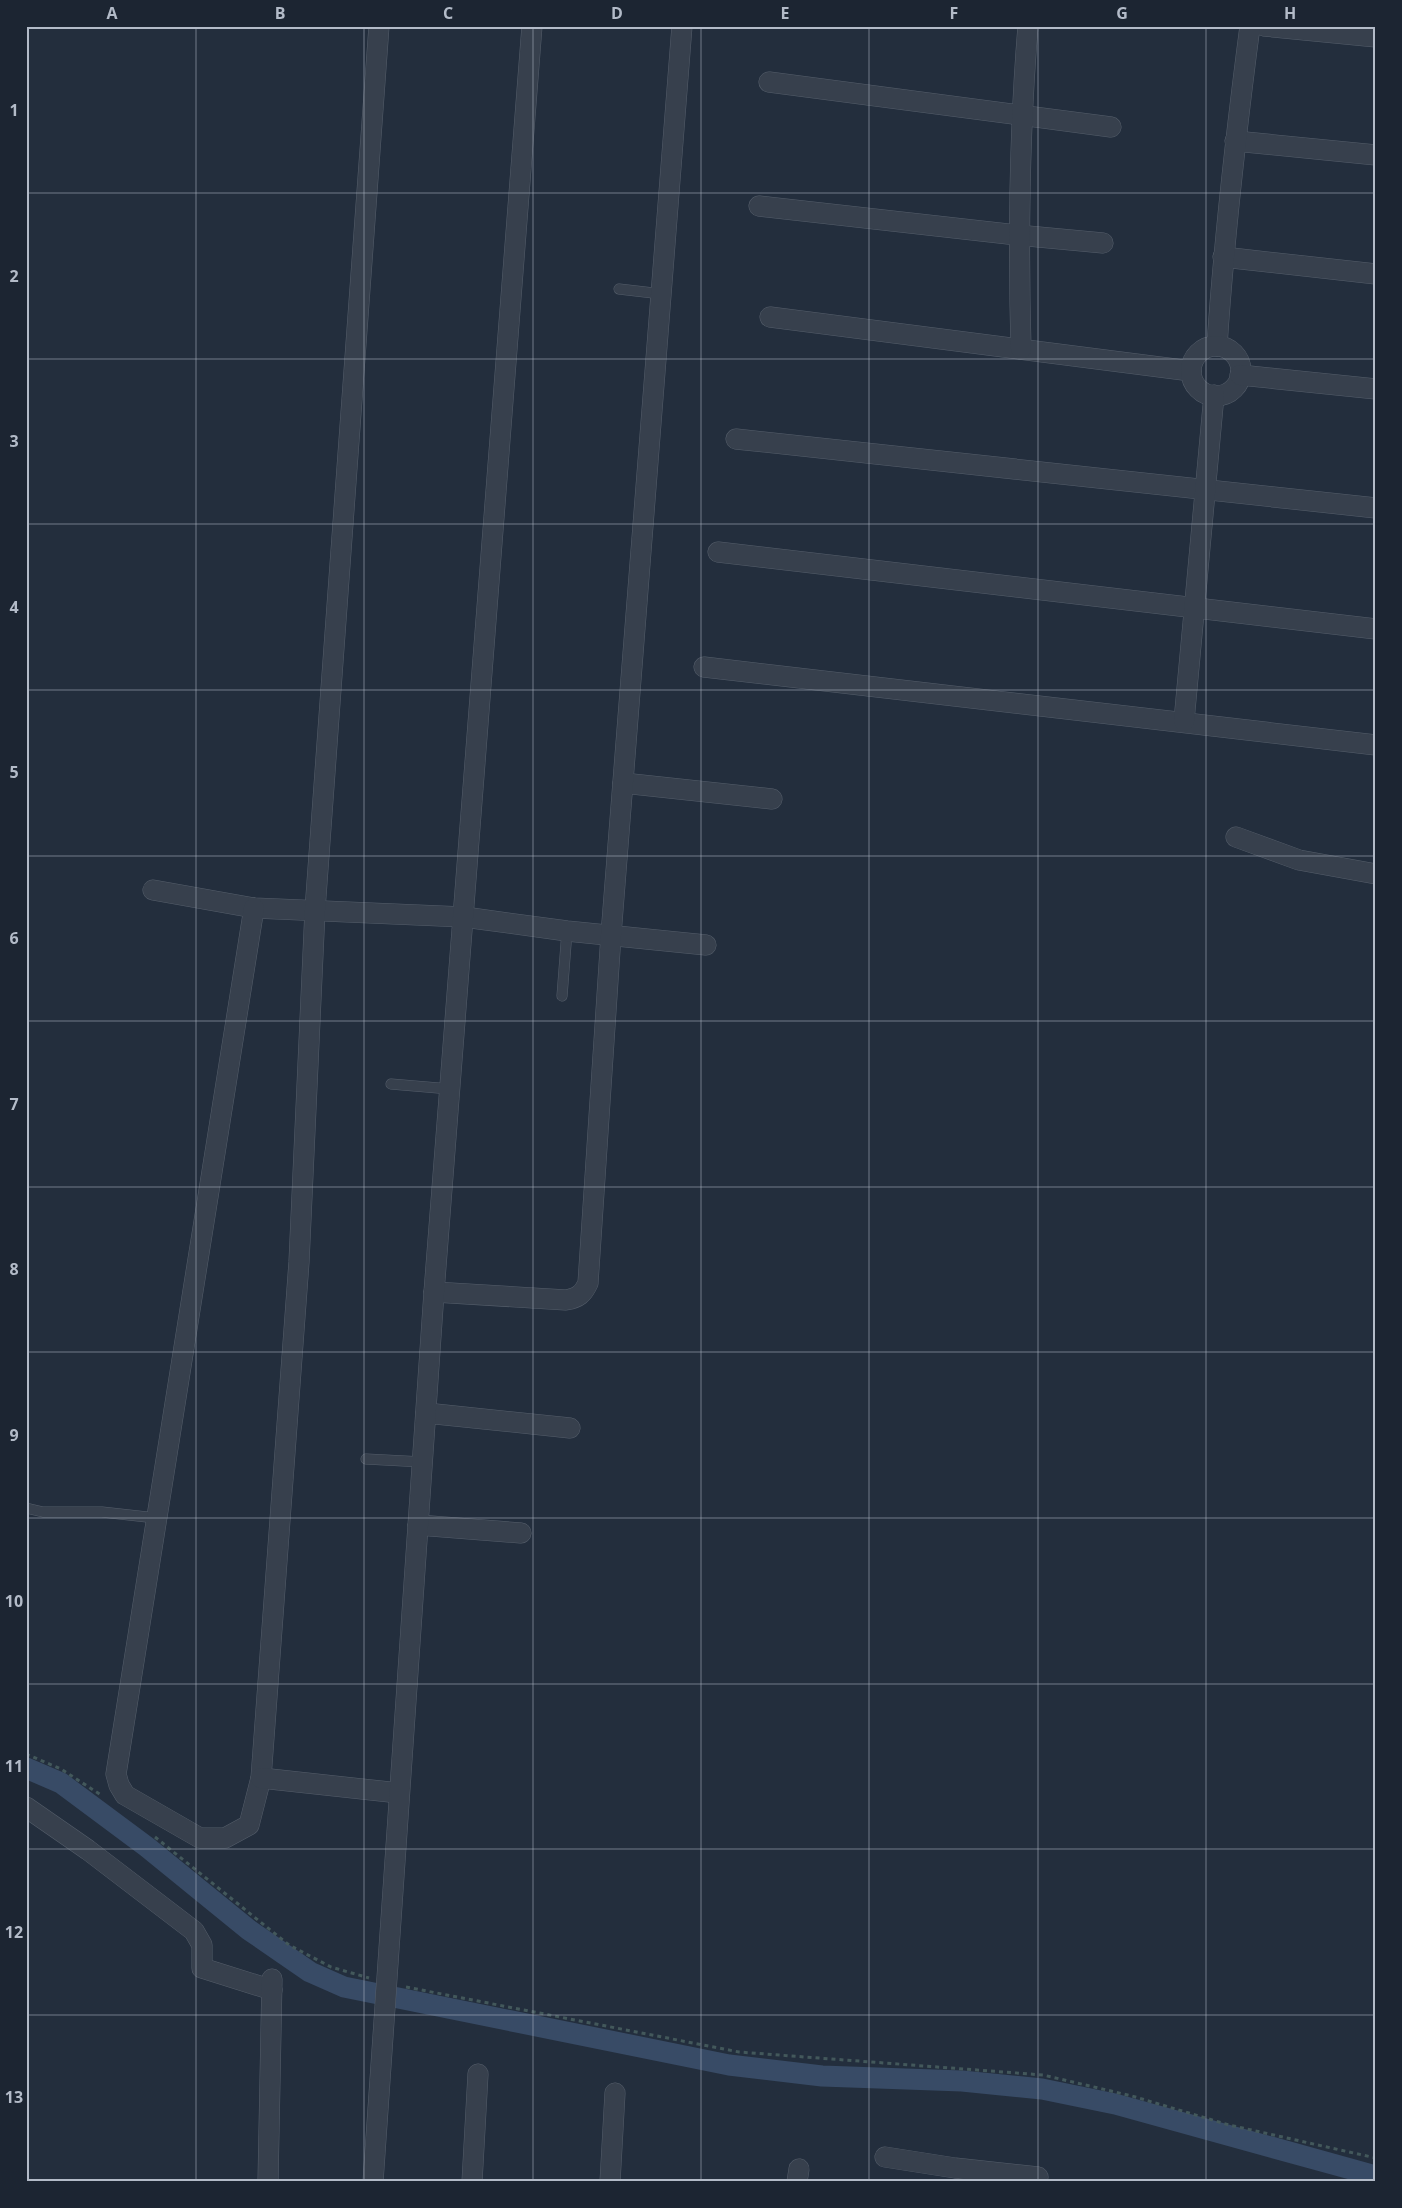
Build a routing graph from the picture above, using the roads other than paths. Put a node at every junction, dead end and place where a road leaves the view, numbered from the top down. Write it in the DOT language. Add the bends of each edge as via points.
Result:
graph roads {
  1 [pos="379,26"];
  2 [pos="532,26"];
  3 [pos="682,26"];
  4 [pos="1028,26"];
  5 [pos="1250,26"];
  6 [pos="1264,26"];
  7 [pos="1376,36"];
  8 [pos="769,82"];
  9 [pos="1021,114"];
  10 [pos="1112,127"];
  11 [pos="1234,141"];
  12 [pos="1376,155"];
  13 [pos="759,206"];
  14 [pos="1017,236"];
  15 [pos="1104,243"];
  16 [pos="1222,258"];
  17 [pos="1376,274"];
  18 [pos="619,289"];
  19 [pos="662,294"];
  20 [pos="770,317"];
  21 [pos="1217,346"];
  22 [pos="1021,349"];
  23 [pos="1191,371"];
  24 [pos="1240,375"];
  25 [pos="1376,389"];
  26 [pos="1214,395"];
  27 [pos="736,439"];
  28 [pos="1206,489"];
  29 [pos="1376,508"];
  30 [pos="718,552"];
  31 [pos="1194,609"];
  32 [pos="1376,629"];
  33 [pos="704,667"];
  34 [pos="1184,721"];
  35 [pos="1376,745"];
  36 [pos="623,783"];
  37 [pos="772,799"];
  38 [pos="1236,838"];
  39 [pos="1376,874"];
  40 [pos="153,890"];
  41 [pos="254,908"];
  42 [pos="315,910"];
  43 [pos="464,918"];
  44 [pos="567,931"];
  45 [pos="610,935"];
  46 [pos="706,945"];
  47 [pos="562,996"];
  48 [pos="391,1084"];
  49 [pos="450,1088"];
  50 [pos="434,1292"];
  51 [pos="426,1413"];
  52 [pos="570,1428"];
  53 [pos="366,1459"];
  54 [pos="423,1462"];
  55 [pos="26,1508"];
  56 [pos="156,1518"];
  57 [pos="418,1525"];
  58 [pos="521,1533"];
  59 [pos="261,1778"];
  60 [pos="400,1793"];
  61 [pos="26,1807"];
  62 [pos="478,2074"];
  63 [pos="615,2094"];
  64 [pos="885,2156"];
  65 [pos="955,2175"];
  66 [pos="1038,2177"];
  67 [pos="268,2182"];
  68 [pos="373,2182"];
  69 [pos="472,2182"];
  70 [pos="610,2182"];
  1 -- 42 [label="street"];
  2 -- 43 [label="street"];
  3 -- 19 [label="street"];
  4 -- 9 [label="street"];
  5 -- 11 [label="street"];
  6 -- 7 [label="street"];
  8 -- 9 [label="street"];
  9 -- 10 [label="street"];
  9 -- 14 [label="street"];
  11 -- 12 [label="street"];
  11 -- 16 [label="street"];
  13 -- 14 [label="street"];
  14 -- 15 [label="street"];
  14 -- 22 [label="street"];
  16 -- 17 [label="street"];
  16 -- 21 [label="street"];
  18 -- 19 [label="lane"];
  19 -- 36 [label="street"];
  20 -- 22 [label="street"];
  21 -- 23 [label="street" via="1209,347 1196,356"];
  21 -- 24 [label="street" via="1232,352 1241,367"];
  22 -- 23 [label="street"];
  23 -- 26 [label="street" via="1198,388"];
  24 -- 25 [label="street"];
  24 -- 26 [label="street" via="1234,388"];
  26 -- 28 [label="street"];
  27 -- 28 [label="street"];
  28 -- 29 [label="street"];
  28 -- 31 [label="street"];
  30 -- 31 [label="street"];
  31 -- 32 [label="street"];
  31 -- 34 [label="street"];
  33 -- 34 [label="street"];
  34 -- 35 [label="street"];
  36 -- 37 [label="street"];
  36 -- 45 [label="street"];
  38 -- 39 [label="street" via="1298,860"];
  40 -- 41 [label="street"];
  41 -- 42 [label="street"];
  41 -- 56 [label="street"];
  42 -- 43 [label="street"];
  42 -- 59 [label="street" via="299,1262"];
  43 -- 44 [label="street"];
  43 -- 49 [label="street"];
  44 -- 45 [label="street"];
  44 -- 47 [label="lane"];
  45 -- 46 [label="street"];
  45 -- 50 [label="street" via="589,1273 584,1292 566,1300"];
  48 -- 49 [label="lane"];
  49 -- 50 [label="street"];
  50 -- 51 [label="street"];
  51 -- 52 [label="street"];
  51 -- 54 [label="street"];
  53 -- 54 [label="lane"];
  54 -- 57 [label="street"];
  55 -- 56 [label="lane" via="43,1512 102,1512"];
  56 -- 59 [label="street" via="116,1774 118,1785 125,1795 200,1838 225,1838 249,1825"];
  57 -- 58 [label="street"];
  57 -- 60 [label="street"];
  59 -- 60 [label="street"];
  60 -- 68 [label="street" via="382,1978 384,2005"];
  61 -- 67 [label="street" via="194,1930 202,1945 202,1968 272,1985"];
  62 -- 69 [label="street"];
  63 -- 70 [label="street"];
  64 -- 65 [label="street"];
  65 -- 66 [label="street"];
}
